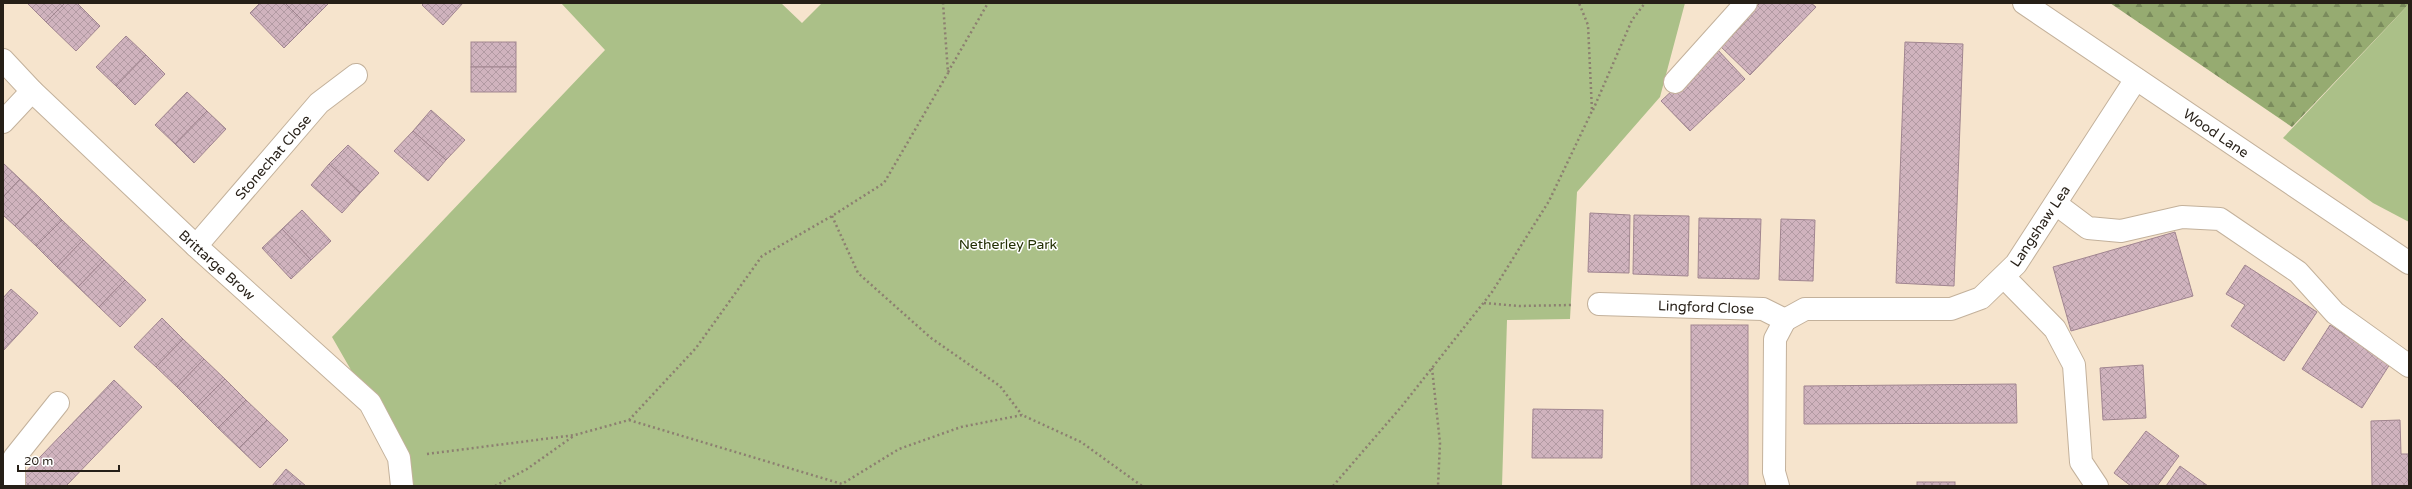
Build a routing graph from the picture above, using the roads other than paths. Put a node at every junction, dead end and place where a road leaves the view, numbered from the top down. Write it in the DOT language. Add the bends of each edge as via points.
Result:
graph roads {
  1 [pos="1744,3"];
  2 [pos="2024,3"];
  3 [pos="3,60"];
  4 [pos="356,75"];
  5 [pos="2136,79"];
  6 [pos="1675,82"];
  7 [pos="32,91"];
  8 [pos="3,122"];
  9 [pos="2056,204"];
  10 [pos="196,246"];
  11 [pos="2409,263"];
  12 [pos="2004,277"];
  13 [pos="1599,304"];
  14 [pos="1785,320"];
  15 [pos="2409,366"];
  16 [pos="58,403"];
  17 [pos="14,486"];
  18 [pos="402,486"];
  19 [pos="1778,486"];
  20 [pos="2098,486"];
  1 -- 6 [label="street"];
  2 -- 5 [label="street, Wood Lane"];
  3 -- 7 [label="street, Brittarge Brow"];
  4 -- 10 [label="street, Stonechat Close" via="319,103"];
  5 -- 9 [label="street, Langshaw Lea"];
  5 -- 11 [label="street, Wood Lane"];
  7 -- 8 [label="street"];
  7 -- 10 [label="street, Brittarge Brow"];
  9 -- 12 [label="street, Langshaw Lea" via="2016,264"];
  9 -- 15 [label="street" via="2088,228 2121,231 2182,217 2220,219 2298,272 2335,313"];
  10 -- 18 [label="street, Brittarge Brow" via="370,403 399,458"];
  12 -- 14 [label="street, Langshaw Lea" via="1981,298 1950,309 1804,309"];
  12 -- 20 [label="street" via="2055,329 2074,365 2081,462"];
  13 -- 14 [label="street, Lingford Close" via="1763,309"];
  14 -- 19 [label="street" via="1775,339 1774,472"];
  16 -- 17 [label="street" via="14,458"];
}
